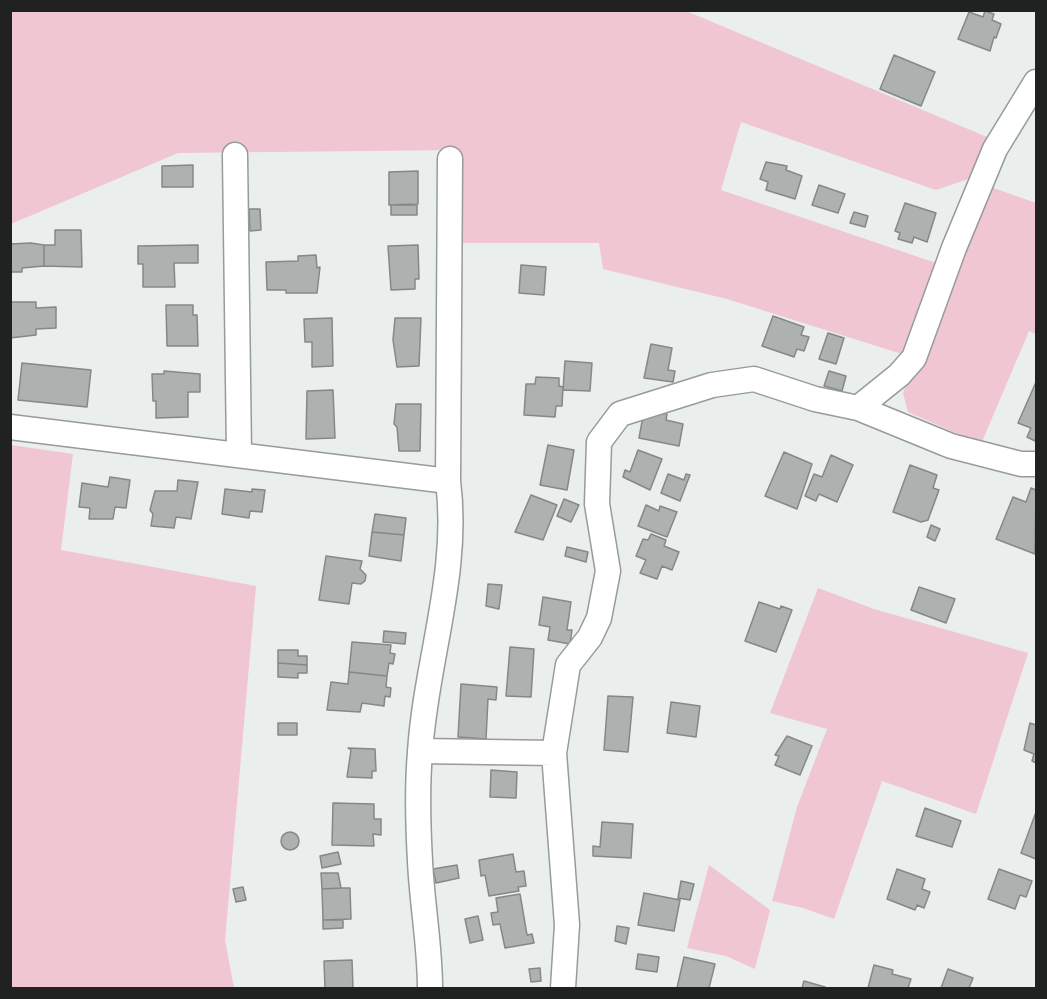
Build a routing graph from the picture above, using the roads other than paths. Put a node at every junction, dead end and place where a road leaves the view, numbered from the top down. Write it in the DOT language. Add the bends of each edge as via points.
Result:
graph roads {
  1 [pos="1036,82"];
  2 [pos="235,155"];
  3 [pos="450,159"];
  4 [pos="858,408"];
  5 [pos="10,427"];
  6 [pos="239,454"];
  7 [pos="1036,464"];
  8 [pos="448,481"];
  9 [pos="420,751"];
  10 [pos="554,753"];
  11 [pos="430,988"];
  12 [pos="563,988"];
  1 -- 4 [label="street" via="995,149 914,358"];
  2 -- 6 [label="street"];
  3 -- 8 [label="street"];
  4 -- 7 [label="street" via="951,446 1021,464"];
  4 -- 10 [label="street" via="754,379 712,386 620,414 599,442 597,504 608,571 599,618 568,666"];
  5 -- 6 [label="street"];
  6 -- 8 [label="street"];
  8 -- 9 [label="street" via="452,514 448,580"];
  9 -- 10 [label="street"];
  9 -- 11 [label="street" via="420,862"];
  10 -- 12 [label="street" via="567,925"];
}
